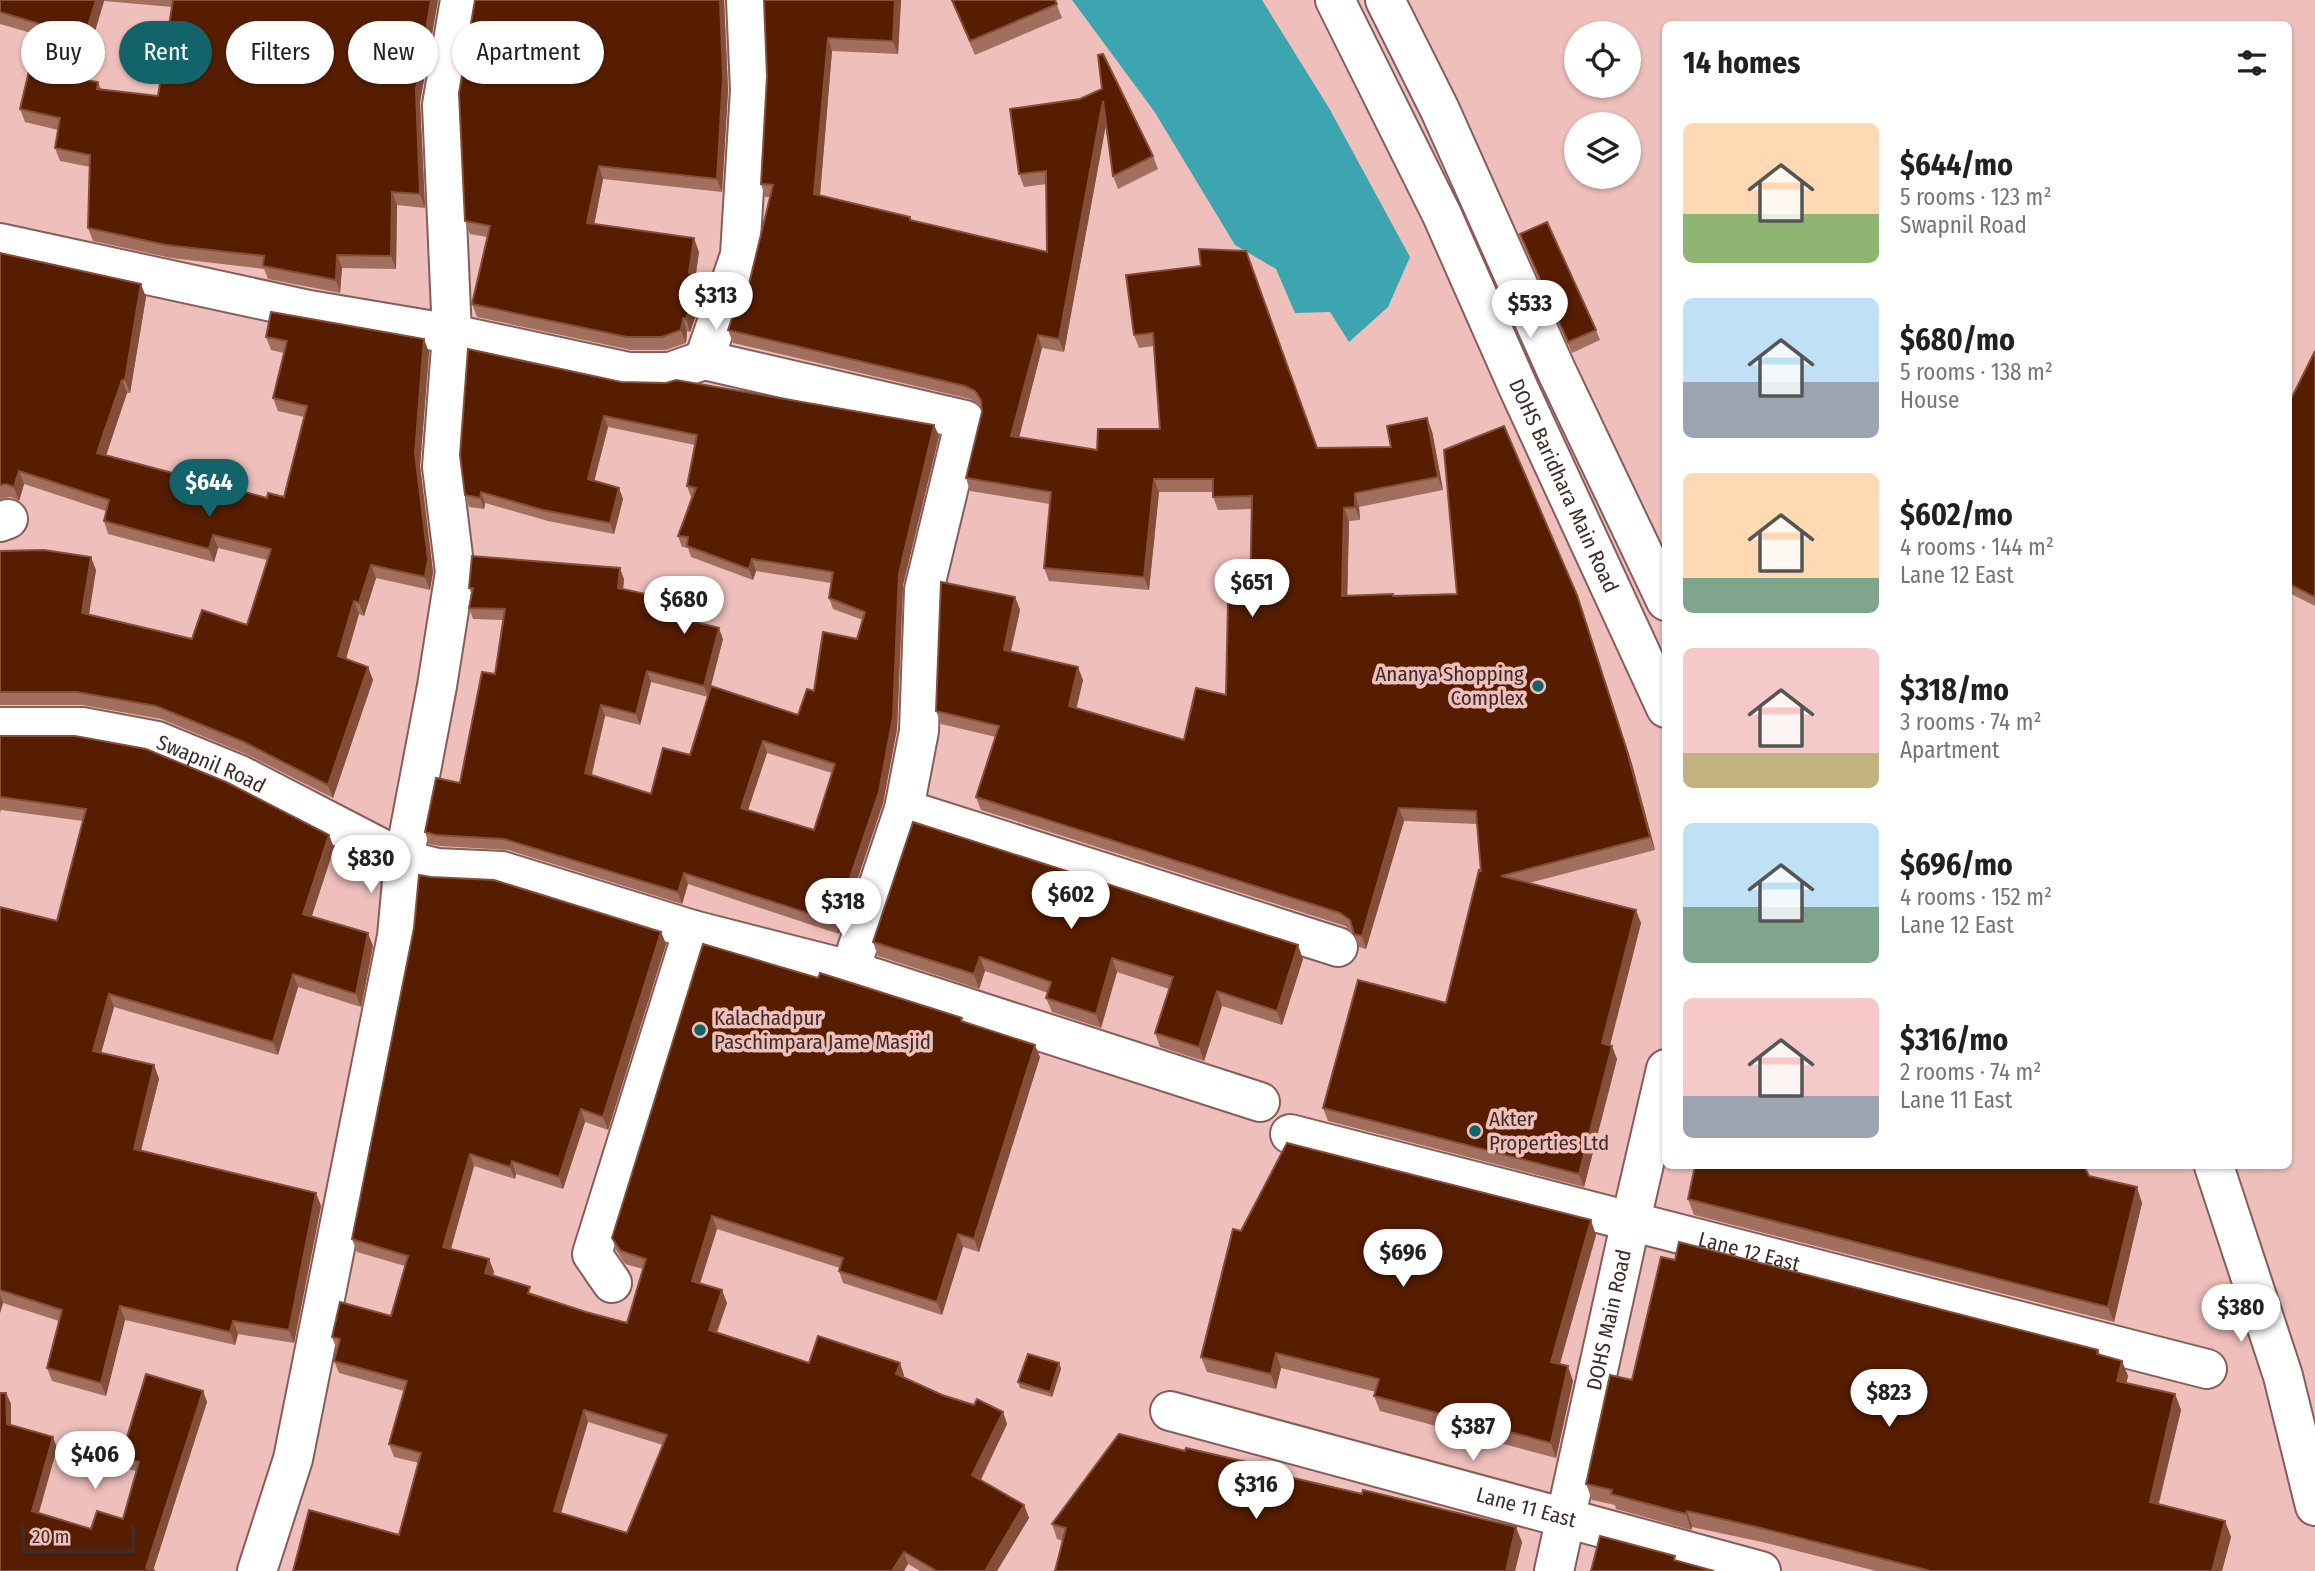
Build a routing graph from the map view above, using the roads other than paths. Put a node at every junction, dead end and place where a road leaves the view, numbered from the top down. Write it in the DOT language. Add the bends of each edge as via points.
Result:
graph roads {
  1 [pos="460,0"];
  2 [pos="746,0"];
  3 [pos="1335,0"];
  4 [pos="1385,0"];
  5 [pos="0,243"];
  6 [pos="452,334"];
  7 [pos="704,360"];
  8 [pos="1662,593"];
  9 [pos="1662,699"];
  10 [pos="0,727"];
  11 [pos="904,809"];
  12 [pos="404,860"];
  13 [pos="693,930"];
  14 [pos="1338,947"];
  15 [pos="850,970"];
  16 [pos="1662,1086"];
  17 [pos="1260,1102"];
  18 [pos="1290,1134"];
  19 [pos="2215,1169"];
  20 [pos="1631,1220"];
  21 [pos="612,1283"];
  22 [pos="2207,1369"];
  23 [pos="1170,1411"];
  24 [pos="2315,1506"];
  25 [pos="1567,1519"];
  26 [pos="257,1571"];
  27 [pos="1554,1571"];
  28 [pos="1761,1571"];
  1 -- 6 [label="street" via="442,105"];
  2 -- 7 [label="street" via="750,90 740,255"];
  3 -- 9 [label="street, DOHS Baridhara Main Road" via="1442,215"];
  4 -- 8 [label="street, DOHS Baridhara Main Road"];
  5 -- 6 [label="street" via="309,310"];
  6 -- 7 [label="street" via="629,372 670,372"];
  6 -- 12 [label="street" via="442,467 455,572"];
  7 -- 11 [label="street" via="965,420 924,590 919,731"];
  10 -- 12 [label="street, Swapnil Road" via="82,727 157,741 240,775"];
  11 -- 14 [label="street"];
  11 -- 15 [label="street"];
  12 -- 13 [label="street, Swapnil Road" via="437,868 502,871"];
  12 -- 26 [label="street" via="397,936 293,1459"];
  13 -- 15 [label="street, Swapnil Road"];
  13 -- 21 [label="street" via="592,1254"];
  15 -- 17 [label="street, Swapnil Road"];
  16 -- 20 [label="street, DOHS Main Road"];
  18 -- 20 [label="street, Lane 12 East"];
  19 -- 24 [label="street" via="2283,1376"];
  20 -- 22 [label="street, Lane 12 East"];
  20 -- 25 [label="street, DOHS Main Road"];
  23 -- 25 [label="street, Lane 11 East"];
  25 -- 27 [label="street, DOHS Main Road"];
  25 -- 28 [label="street, Lane 11 East"];
}
